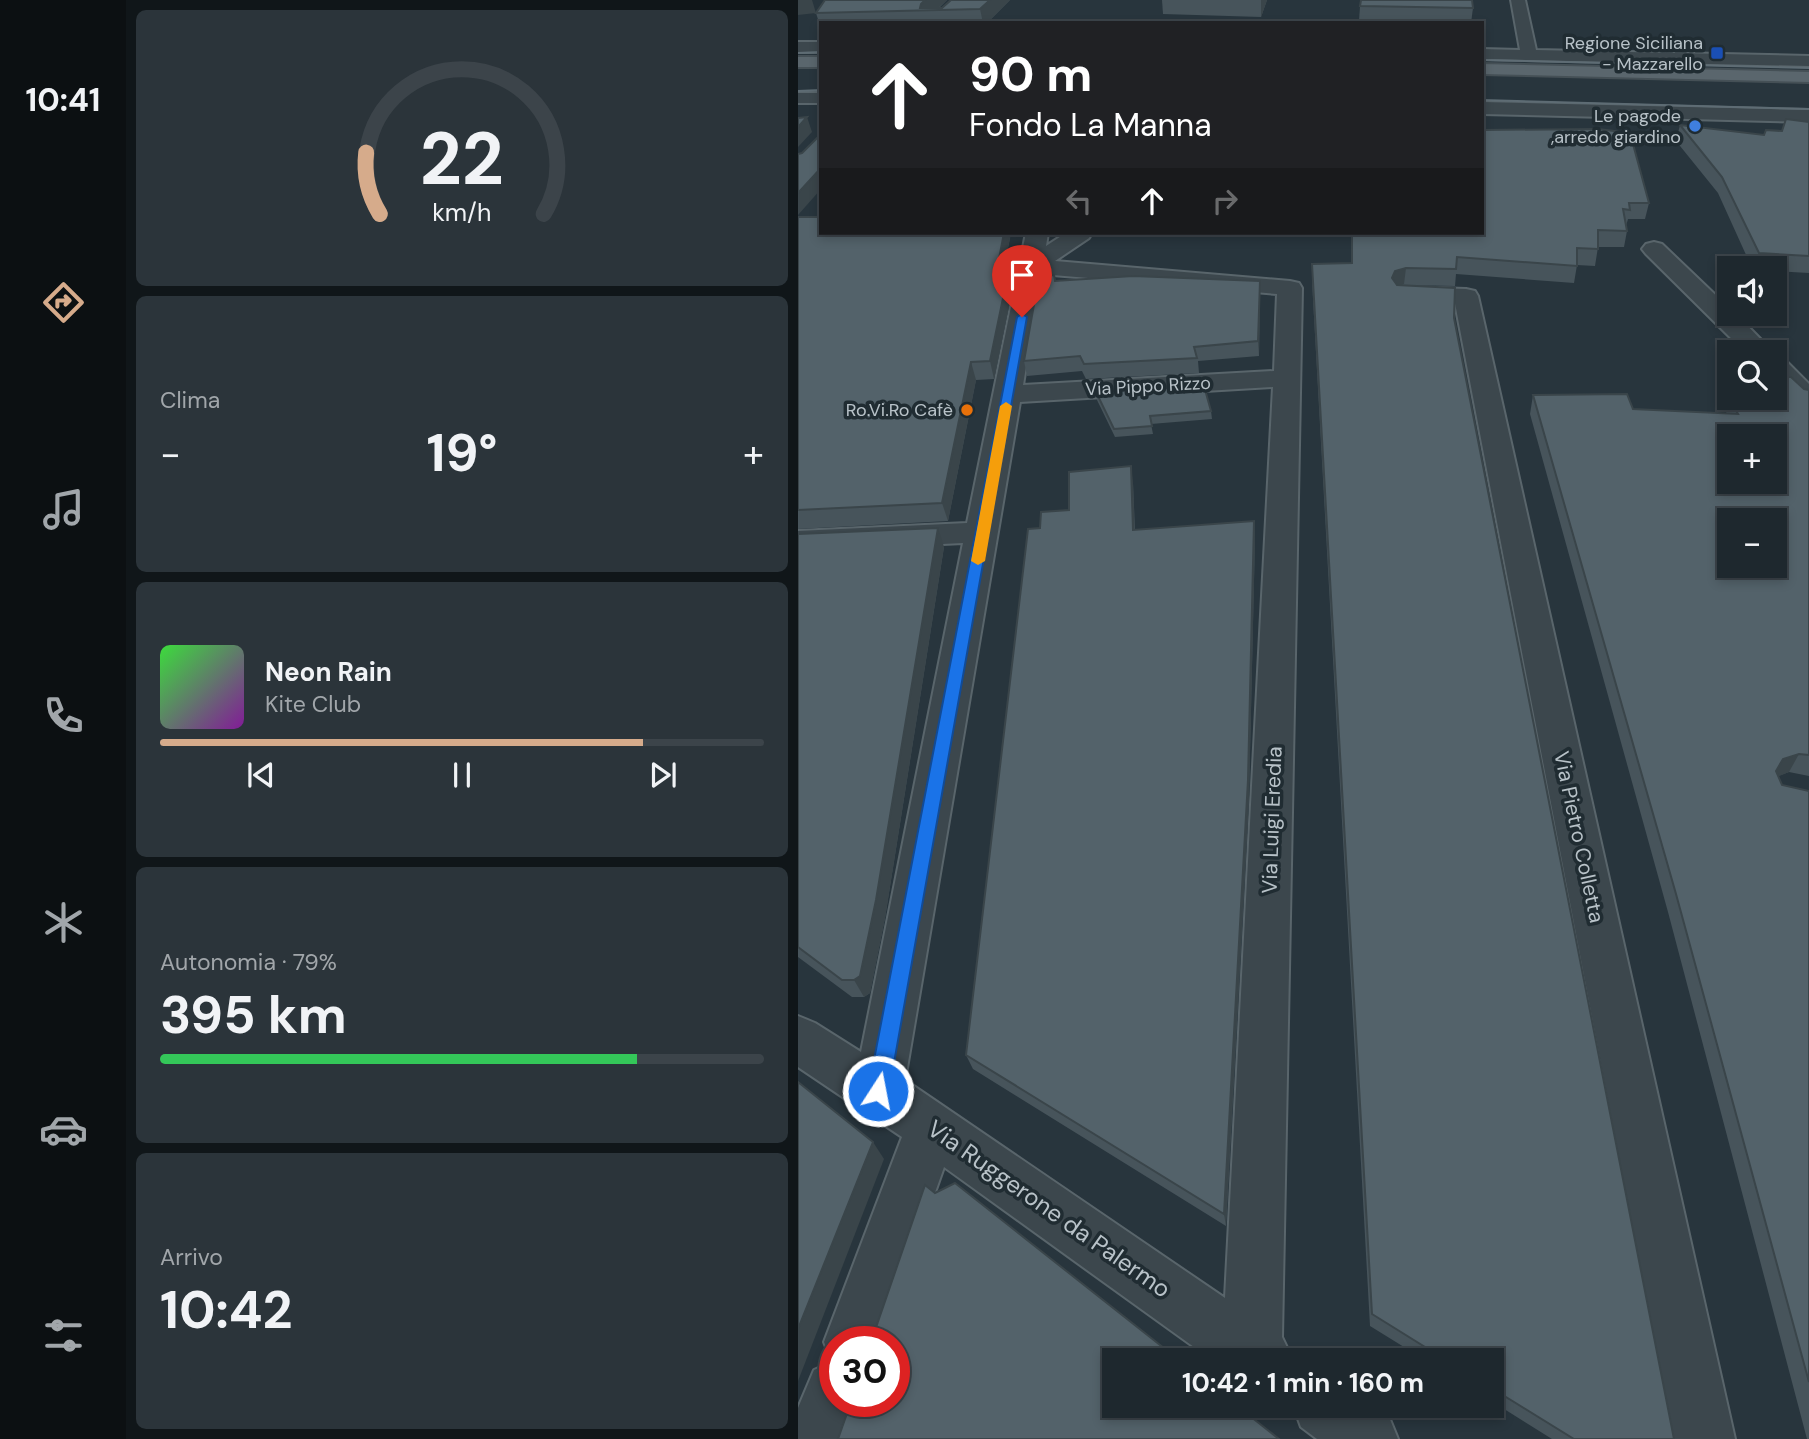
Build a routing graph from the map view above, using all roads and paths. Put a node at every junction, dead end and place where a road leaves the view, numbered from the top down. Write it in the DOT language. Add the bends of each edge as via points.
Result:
graph roads {
  1 [pos="1518,0"];
  2 [pos="1494,39"];
  3 [pos="798,47"];
  4 [pos="819,47"];
  5 [pos="1484,54"];
  6 [pos="1521,55"];
  7 [pos="1809,61"];
  8 [pos="798,62"];
  9 [pos="819,62"];
  10 [pos="1484,69"];
  11 [pos="1809,77"];
  12 [pos="798,80"];
  13 [pos="819,80"];
  14 [pos="819,97"];
  15 [pos="798,98"];
  16 [pos="1484,108"];
  17 [pos="1809,116"];
  18 [pos="1037,235"];
  19 [pos="1078,235"];
  20 [pos="1654,249"];
  21 [pos="1031,266"];
  22 [pos="1405,294"];
  23 [pos="1748,340"];
  24 [pos="1288,378"];
  25 [pos="1787,378"];
  26 [pos="1008,394"];
  27 [pos="1809,399"];
  28 [pos="984,532"];
  29 [pos="798,541"];
  30 [pos="798,1039"];
  31 [pos="878,1091"];
  32 [pos="933,1126"];
  33 [pos="859,1326"];
  34 [pos="1247,1348"];
  35 [pos="1258,1348"];
  36 [pos="825,1417"];
  37 [pos="1340,1418"];
  38 [pos="817,1439"];
  39 [pos="1367,1439"];
  40 [pos="1704,1439"];
  1 -- 6 [label="street"];
  2 -- 6 [label="street"];
  3 -- 4 [label="street"];
  5 -- 6 [label="street"];
  6 -- 7 [label="street"];
  8 -- 9 [label="main road"];
  10 -- 11 [label="main road"];
  12 -- 13 [label="main road"];
  14 -- 15 [label="street"];
  16 -- 17 [label="street"];
  18 -- 21 [label="street"];
  19 -- 21 [label="street"];
  20 -- 23 [label="street"];
  21 -- 24 [label="street, Via Luigi Eredia" via="1290,288"];
  21 -- 26 [label="street"];
  22 -- 40 [label="street, Via Pietro Colletta" via="1466,296"];
  24 -- 26 [label="street, Via Pippo Rizzo"];
  24 -- 35 [label="street, Via Luigi Eredia"];
  25 -- 27 [label="street"];
  26 -- 28 [label="street"];
  28 -- 29 [label="street"];
  28 -- 31 [label="street"];
  30 -- 31 [label="street, Via Ruggerone da Palermo"];
  31 -- 32 [label="street, Via Ruggerone da Palermo"];
  32 -- 33 [label="street"];
  32 -- 34 [label="street, Via Ruggerone da Palermo"];
  36 -- 38 [label="street"];
  37 -- 39 [label="street"];
}
